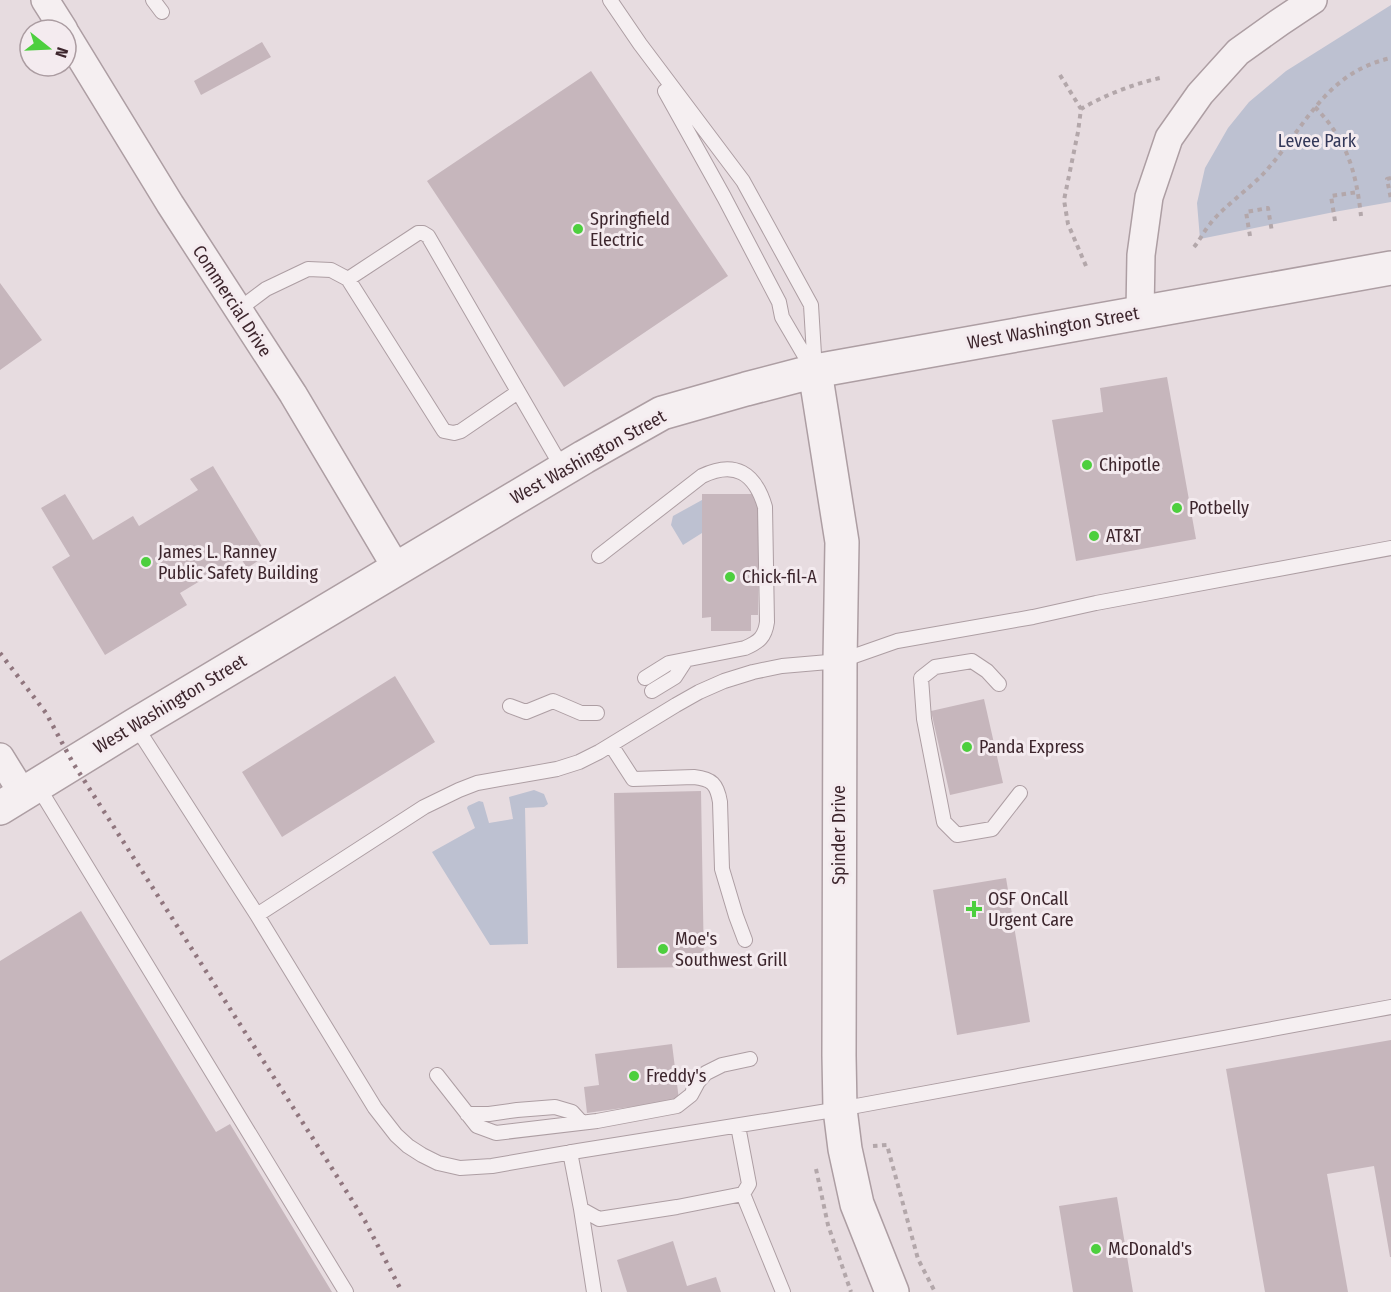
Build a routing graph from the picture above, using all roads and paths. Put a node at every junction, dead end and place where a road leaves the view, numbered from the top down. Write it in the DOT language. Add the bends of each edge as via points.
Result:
graph roads {
  1 [pos="45,0"];
  2 [pos="153,0"];
  3 [pos="610,0"];
  4 [pos="1313,0"];
  5 [pos="162,12"];
  6 [pos="56,18"];
  7 [pos="640,44"];
  8 [pos="78,54"];
  9 [pos="1391,58"];
  10 [pos="1060,75"];
  11 [pos="1160,78"];
  12 [pos="1315,106"];
  13 [pos="1081,109"];
  14 [pos="1391,178"];
  15 [pos="1358,192"];
  16 [pos="1391,199"];
  17 [pos="1361,216"];
  18 [pos="1335,221"];
  19 [pos="1272,232"];
  20 [pos="1250,236"];
  21 [pos="1194,247"];
  22 [pos="1086,266"];
  23 [pos="1391,268"];
  24 [pos="348,279"];
  25 [pos="238,310"];
  26 [pos="1140,312"];
  27 [pos="814,371"];
  28 [pos="518,392"];
  29 [pos="563,469"];
  30 [pos="1391,548"];
  31 [pos="599,556"];
  32 [pos="397,569"];
  33 [pos="686,660"];
  34 [pos="840,661"];
  35 [pos="645,678"];
  36 [pos="999,684"];
  37 [pos="652,691"];
  38 [pos="510,706"];
  39 [pos="597,713"];
  40 [pos="135,725"];
  41 [pos="611,745"];
  42 [pos="0,758"];
  43 [pos="1020,793"];
  44 [pos="20,796"];
  45 [pos="256,915"];
  46 [pos="745,940"];
  47 [pos="1391,1007"];
  48 [pos="750,1059"];
  49 [pos="437,1075"];
  50 [pos="840,1109"];
  51 [pos="467,1114"];
  52 [pos="582,1123"];
  53 [pos="738,1126"];
  54 [pos="887,1145"];
  55 [pos="570,1152"];
  56 [pos="743,1194"];
  57 [pos="581,1209"];
  58 [pos="346,1292"];
  59 [pos="594,1292"];
  60 [pos="783,1292"];
  61 [pos="892,1292"];
  62 [pos="934,1292"];
  1 -- 6 [label="street"];
  2 -- 5 [label="lane"];
  3 -- 7 [label="lane"];
  4 -- 26 [label="street" via="1238,52 1200,94 1169,138 1149,197 1141,255"];
  7 -- 27 [label="lane"];
  7 -- 27 [label="lane" via="743,182 811,305"];
  8 -- 25 [label="street, Commercial Drive"];
  9 -- 12 [label="path" via="1362,67 1340,81"];
  10 -- 13 [label="path"];
  11 -- 13 [label="path" via="1141,82"];
  12 -- 15 [label="path" via="1346,149"];
  12 -- 21 [label="path" via="1281,153 1210,223"];
  13 -- 22 [label="path" via="1064,200 1068,224"];
  14 -- 16 [label="path" via="1387,179"];
  15 -- 17 [label="path"];
  15 -- 18 [label="path" via="1331,196"];
  19 -- 20 [label="path" via="1268,208 1246,212"];
  23 -- 26 [label="street, West Washington Street"];
  24 -- 25 [label="lane" via="331,270 308,269 266,289"];
  24 -- 28 [label="lane" via="444,430 461,431"];
  24 -- 28 [label="lane" via="418,233 428,236"];
  25 -- 32 [label="street, Commercial Drive"];
  26 -- 27 [label="street, West Washington Street"];
  27 -- 29 [label="street, West Washington Street" via="662,413"];
  27 -- 34 [label="street, Spinder Drive" via="842,542"];
  28 -- 29 [label="lane"];
  29 -- 32 [label="street, West Washington Street"];
  30 -- 34 [label="lane" via="897,641"];
  31 -- 33 [label="lane" via="712,471 743,473 758,487 765,507 767,622 762,638 745,648"];
  32 -- 40 [label="street, West Washington Street"];
  33 -- 35 [label="lane" via="669,663"];
  33 -- 37 [label="lane" via="675,677"];
  34 -- 41 [label="lane" via="782,666 724,681"];
  34 -- 50 [label="street, Spinder Drive"];
  36 -- 43 [label="lane" via="972,661 935,667 921,678 924,719 944,822 957,835 992,830"];
  38 -- 39 [label="lane" via="526,712 553,701 581,713"];
  40 -- 44 [label="street, West Washington Street"];
  40 -- 45 [label="lane"];
  41 -- 45 [label="lane" via="557,769 477,783 441,798"];
  41 -- 46 [label="lane" via="633,778 703,778 712,782 720,801 722,869"];
  42 -- 44 [label="street"];
  44 -- 58 [label="lane"];
  45 -- 55 [label="lane" via="375,1108 408,1146 438,1163 460,1168"];
  47 -- 50 [label="lane"];
  48 -- 52 [label="lane" via="706,1073 691,1095 677,1106"];
  49 -- 51 [label="lane"];
  50 -- 53 [label="lane"];
  50 -- 61 [label="street, Spinder Drive" via="857,1204"];
  51 -- 52 [label="lane" via="555,1107 572,1112"];
  51 -- 52 [label="lane" via="477,1126 496,1133"];
  53 -- 55 [label="lane"];
  53 -- 56 [label="lane" via="749,1184"];
  54 -- 62 [label="path" via="918,1259"];
  55 -- 57 [label="lane"];
  56 -- 57 [label="lane" via="598,1220"];
  56 -- 60 [label="lane"];
  57 -- 59 [label="lane"];
}
